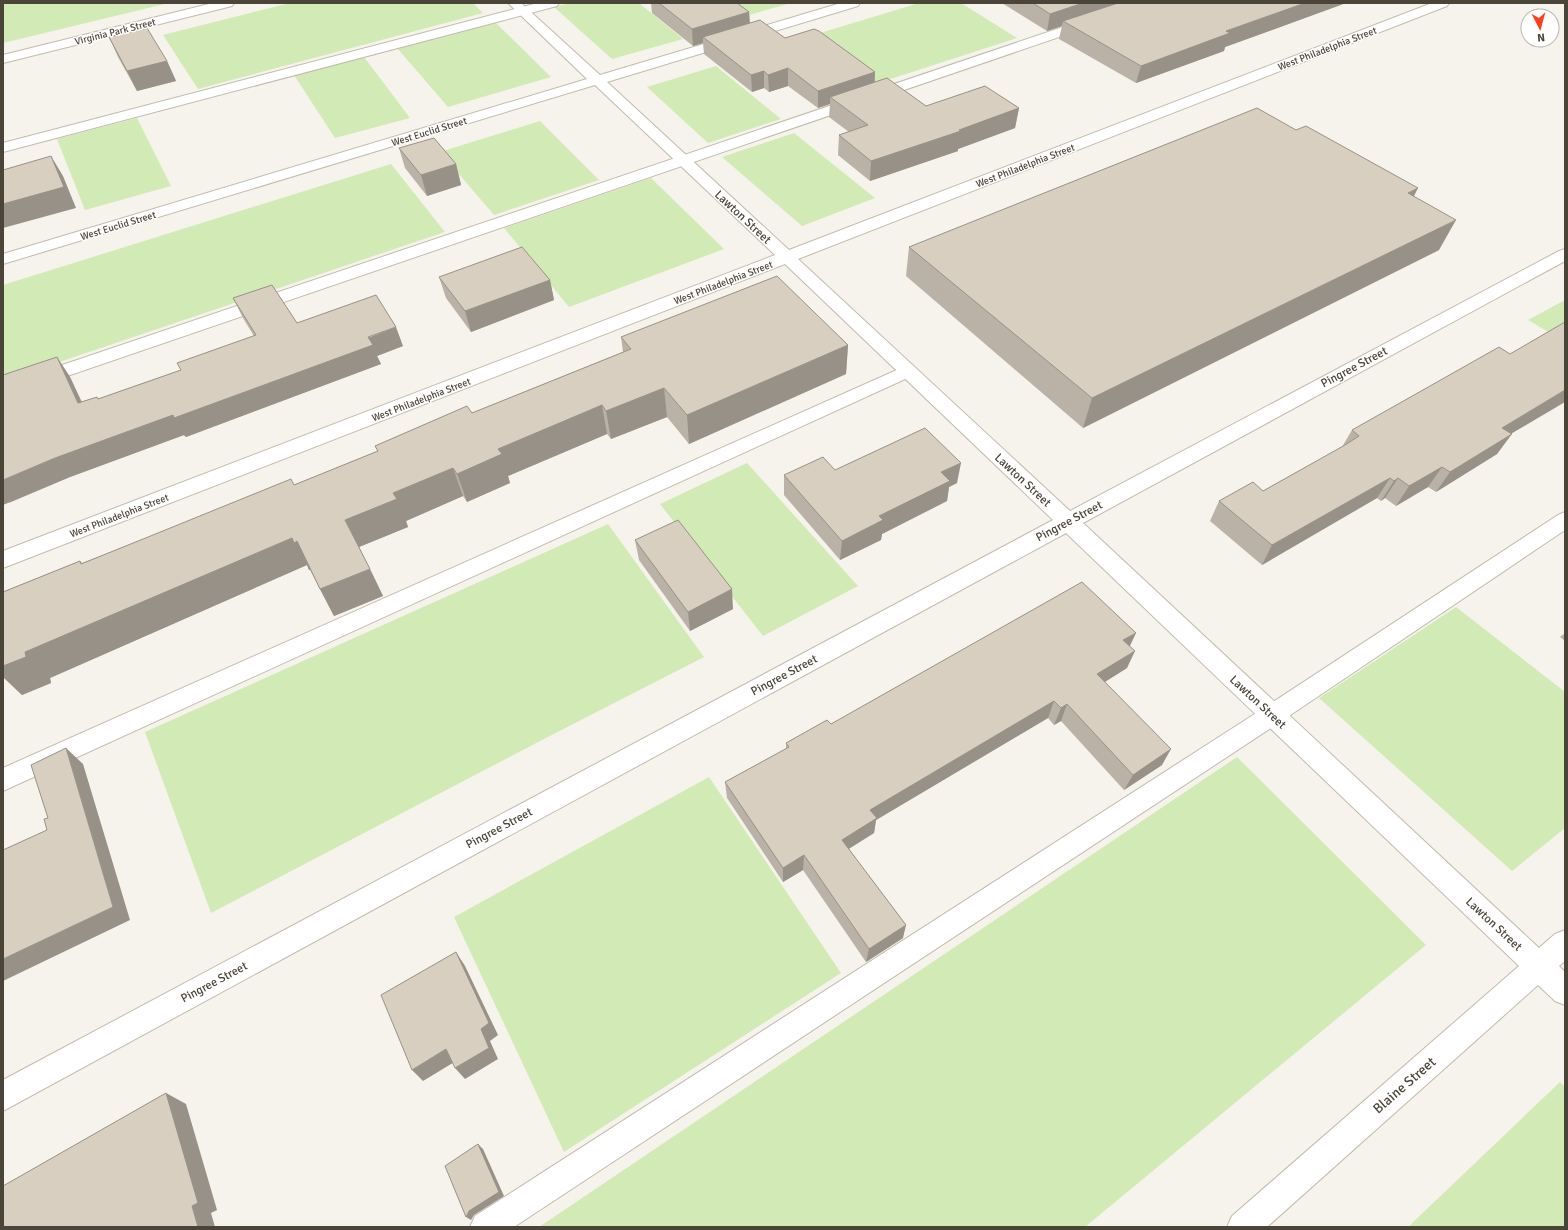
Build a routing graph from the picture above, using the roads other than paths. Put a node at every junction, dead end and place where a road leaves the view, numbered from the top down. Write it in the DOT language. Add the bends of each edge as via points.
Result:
graph roads {
  1 [pos="228,3"];
  2 [pos="553,3"];
  3 [pos="854,3"];
  4 [pos="1146,3"];
  5 [pos="1443,3"];
  6 [pos="518,7"];
  7 [pos="3,59"];
  8 [pos="599,80"];
  9 [pos="3,148"];
  10 [pos="684,162"];
  11 [pos="1565,254"];
  12 [pos="787,257"];
  13 [pos="3,259"];
  14 [pos="908,371"];
  15 [pos="3,392"];
  16 [pos="1565,520"];
  17 [pos="1067,522"];
  18 [pos="3,560"];
  19 [pos="1272,715"];
  20 [pos="3,780"];
  21 [pos="1565,943"];
  22 [pos="1538,966"];
  23 [pos="1565,991"];
  24 [pos="3,1096"];
  25 [pos="486,1227"];
  26 [pos="1243,1227"];
  1 -- 7 [label="street, Virginia Park Street"];
  2 -- 6 [label="street"];
  3 -- 8 [label="street, West Euclid Street"];
  4 -- 10 [label="street"];
  5 -- 12 [label="street, West Philadelphia Street"];
  6 -- 8 [label="street, Lawton Street"];
  6 -- 9 [label="street"];
  8 -- 10 [label="street, Lawton Street"];
  8 -- 13 [label="street, West Euclid Street"];
  10 -- 12 [label="street, Lawton Street"];
  10 -- 15 [label="street"];
  11 -- 17 [label="street, Pingree Street"];
  12 -- 14 [label="street, Lawton Street"];
  12 -- 18 [label="street, West Philadelphia Street"];
  14 -- 17 [label="street, Lawton Street"];
  14 -- 20 [label="street"];
  16 -- 19 [label="street"];
  17 -- 19 [label="street, Lawton Street"];
  17 -- 24 [label="street, Pingree Street"];
  19 -- 22 [label="street, Lawton Street"];
  19 -- 25 [label="street"];
  21 -- 22 [label="street, Blaine Street"];
  22 -- 23 [label="street, Lawton Street"];
  22 -- 26 [label="street, Blaine Street"];
}
